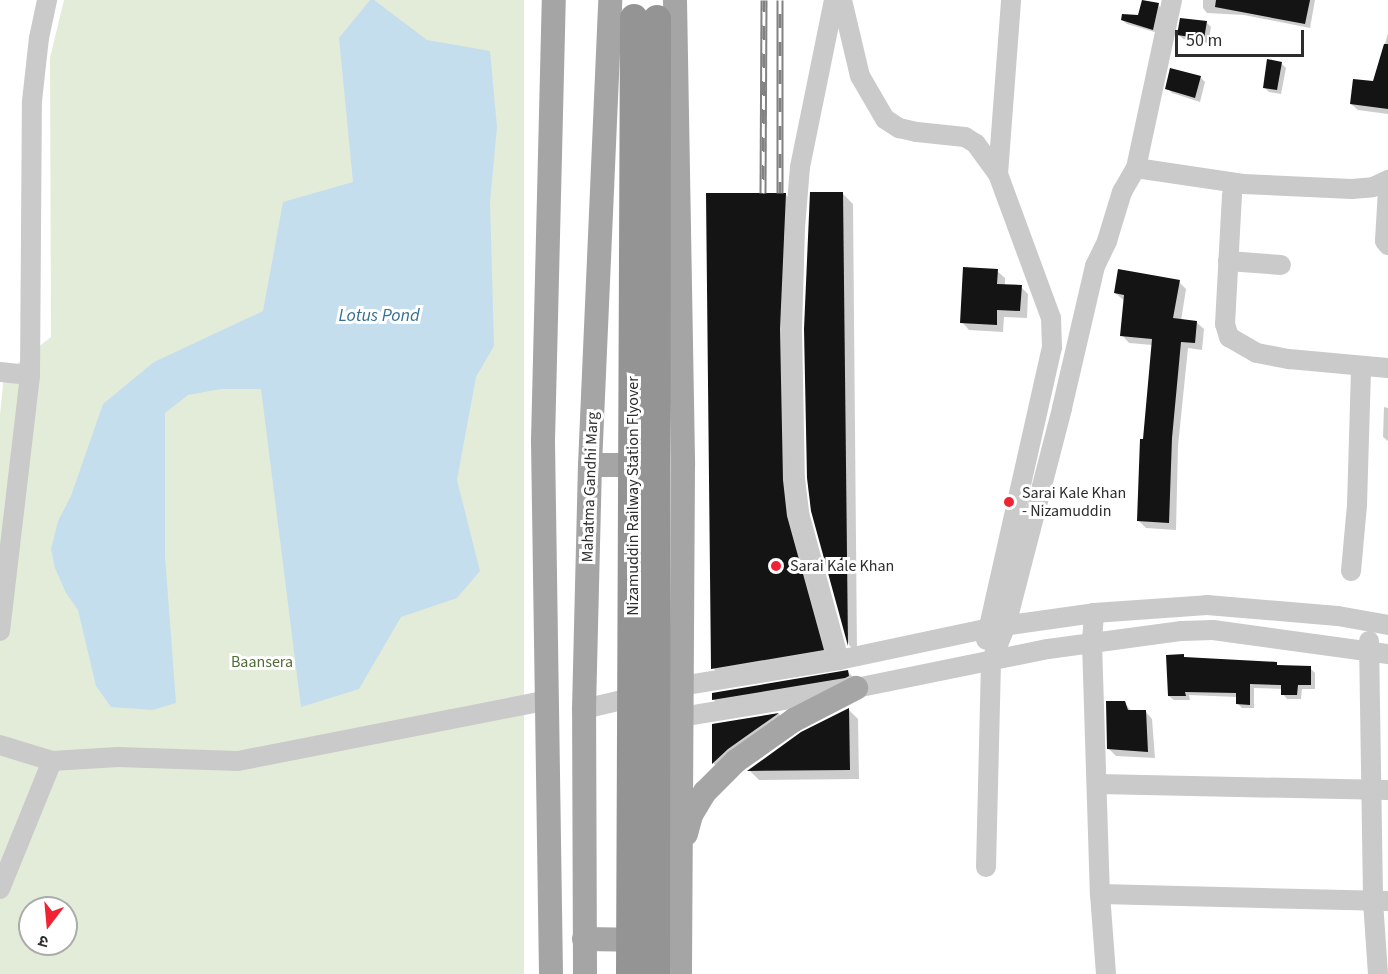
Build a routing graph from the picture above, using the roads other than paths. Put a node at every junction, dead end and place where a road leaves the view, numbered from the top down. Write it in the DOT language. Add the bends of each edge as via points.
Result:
graph roads {
  1 [pos="47,0"];
  2 [pos="554,0"];
  3 [pos="610,0"];
  4 [pos="834,0"];
  5 [pos="842,0"];
  6 [pos="1011,0"];
  7 [pos="1172,0"];
  8 [pos="656,12"];
  9 [pos="1136,168"];
  10 [pos="998,174"];
  11 [pos="1388,180"];
  12 [pos="1388,190"];
  13 [pos="1232,195"];
  14 [pos="1388,244"];
  15 [pos="1228,261"];
  16 [pos="1281,265"];
  17 [pos="1361,367"];
  18 [pos="1388,368"];
  19 [pos="0,372"];
  20 [pos="30,375"];
  21 [pos="590,465"];
  22 [pos="683,465"];
  23 [pos="1351,571"];
  24 [pos="1094,613"];
  25 [pos="1366,622"];
  26 [pos="1388,625"];
  27 [pos="997,627"];
  28 [pos="0,631"];
  29 [pos="1092,643"];
  30 [pos="1380,653"];
  31 [pos="839,660"];
  32 [pos="986,663"];
  33 [pos="681,686"];
  34 [pos="856,688"];
  35 [pos="548,700"];
  36 [pos="584,710"];
  37 [pos="681,717"];
  38 [pos="0,745"];
  39 [pos="52,761"];
  40 [pos="1098,784"];
  41 [pos="1380,790"];
  42 [pos="681,851"];
  43 [pos="986,867"];
  44 [pos="0,889"];
  45 [pos="1100,894"];
  46 [pos="1381,901"];
  47 [pos="584,939"];
  48 [pos="680,940"];
  49 [pos="551,974"];
  50 [pos="585,974"];
  51 [pos="630,974"];
  52 [pos="656,974"];
  53 [pos="680,974"];
  54 [pos="1106,974"];
  55 [pos="1378,974"];
  1 -- 20 [label="street" via="32,101"];
  2 -- 35 [label="main road" via="543,441"];
  3 -- 21 [label="main road, Mahatma Gandhi Marg"];
  4 -- 31 [label="street" via="800,167 792,329 795,479 800,513"];
  5 -- 10 [label="street" via="860,76 885,119 899,128 917,132 965,136 976,144"];
  6 -- 10 [label="street"];
  7 -- 9 [label="street"];
  8 -- 22 [label="main road"];
  8 -- 51 [label="highway, Nizamuddin Railway Station Flyover, bridge"];
  8 -- 52 [label="highway, Nizamuddin Railway Station Flyover, bridge"];
  9 -- 11 [label="street" via="1243,184 1352,189 1373,187"];
  9 -- 27 [label="street" via="1122,192 1095,266 1062,408"];
  10 -- 27 [label="street" via="1053,329"];
  12 -- 14 [label="street"];
  13 -- 15 [label="street"];
  15 -- 16 [label="street"];
  15 -- 17 [label="street" via="1225,324 1229,337 1257,353"];
  17 -- 18 [label="street"];
  17 -- 23 [label="street"];
  19 -- 20 [label="street"];
  20 -- 28 [label="street"];
  21 -- 22 [label="main road"];
  21 -- 36 [label="main road, Mahatma Gandhi Marg"];
  22 -- 33 [label="main road"];
  24 -- 25 [label="street" via="1207,605"];
  24 -- 27 [label="street"];
  24 -- 29 [label="street"];
  25 -- 26 [label="street"];
  25 -- 30 [label="street"];
  27 -- 31 [label="street"];
  27 -- 32 [label="street"];
  29 -- 30 [label="street" via="1214,630"];
  29 -- 32 [label="street"];
  29 -- 40 [label="street"];
  30 -- 41 [label="street"];
  31 -- 33 [label="street"];
  32 -- 34 [label="street"];
  32 -- 43 [label="street"];
  33 -- 36 [label="street"];
  33 -- 37 [label="main road"];
  34 -- 37 [label="street"];
  34 -- 42 [label="main road" via="794,720 736,762 705,792 691,815"];
  35 -- 39 [label="street" via="238,760 118,757"];
  35 -- 49 [label="main road"];
  36 -- 37 [label="street"];
  36 -- 47 [label="main road, Mahatma Gandhi Marg"];
  37 -- 42 [label="main road"];
  38 -- 39 [label="street"];
  39 -- 44 [label="street"];
  40 -- 41 [label="street"];
  40 -- 45 [label="street"];
  41 -- 46 [label="street"];
  42 -- 48 [label="main road"];
  45 -- 46 [label="street"];
  45 -- 54 [label="street"];
  46 -- 55 [label="street"];
  47 -- 48 [label="main road"];
  47 -- 50 [label="main road, Mahatma Gandhi Marg"];
  48 -- 53 [label="main road"];
}
